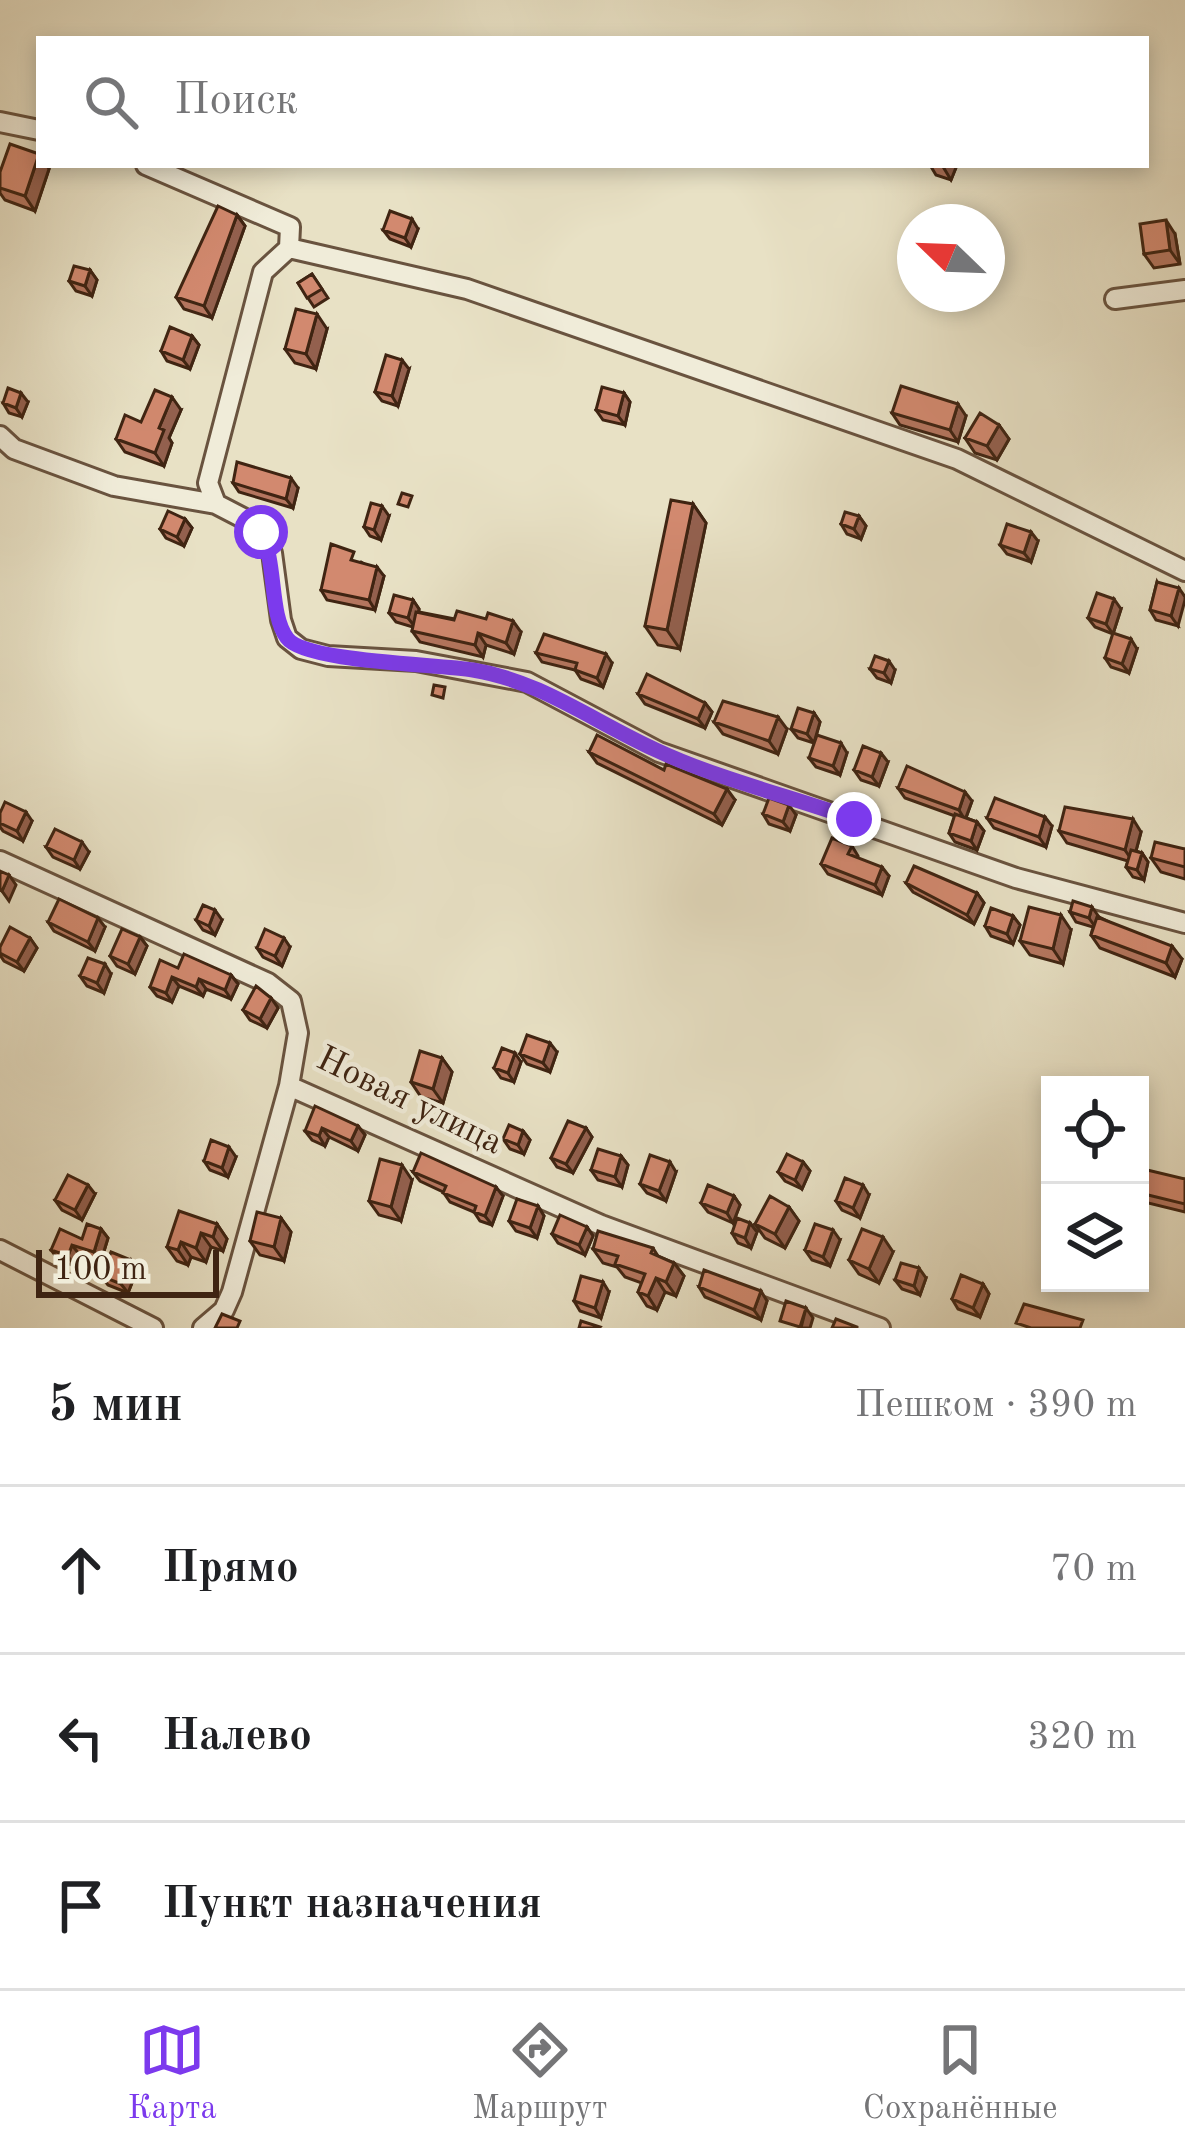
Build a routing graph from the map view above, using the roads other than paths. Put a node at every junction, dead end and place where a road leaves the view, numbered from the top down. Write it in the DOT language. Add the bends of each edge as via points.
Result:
graph roads {
  1 [pos="0,122"];
  2 [pos="36,129"];
  3 [pos="153,168"];
  4 [pos="289,248"];
  5 [pos="1185,290"];
  6 [pos="1115,299"];
  7 [pos="0,436"];
  8 [pos="216,504"];
  9 [pos="1185,571"];
  10 [pos="0,861"];
  11 [pos="1185,923"];
  12 [pos="289,1085"];
  13 [pos="0,1250"];
  14 [pos="153,1328"];
  15 [pos="202,1328"];
  16 [pos="880,1328"];
  1 -- 2 [label="street"];
  3 -- 4 [label="street" via="290,227"];
  4 -- 8 [label="street" via="263,272 208,482"];
  4 -- 9 [label="street" via="467,290 957,459"];
  5 -- 6 [label="street"];
  7 -- 8 [label="street" via="14,449 114,486"];
  8 -- 11 [label="street" via="261,532 272,554 280,620 301,649 527,682 658,752 1016,878"];
  10 -- 12 [label="street, Новая улица" via="291,1000 298,1033"];
  12 -- 15 [label="street" via="232,1292"];
  12 -- 16 [label="street, Новая улица" via="562,1209"];
  13 -- 14 [label="street"];
}
